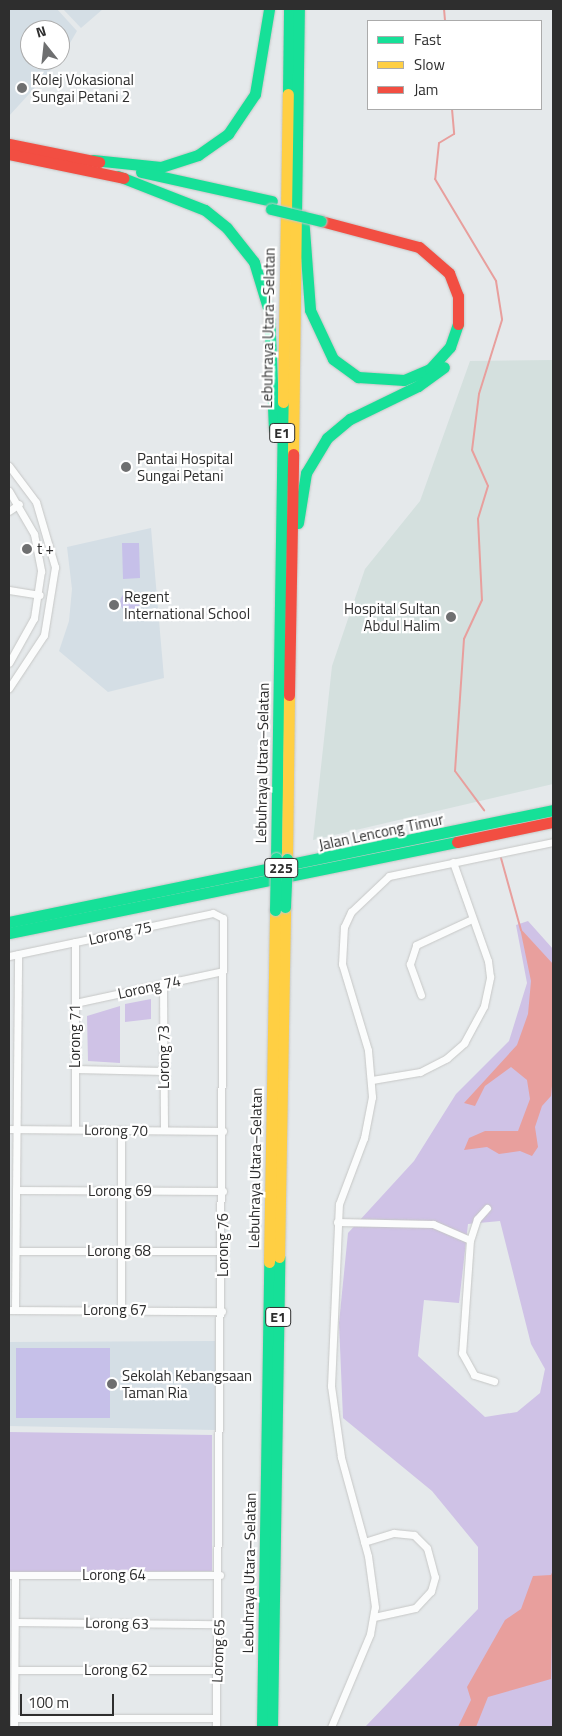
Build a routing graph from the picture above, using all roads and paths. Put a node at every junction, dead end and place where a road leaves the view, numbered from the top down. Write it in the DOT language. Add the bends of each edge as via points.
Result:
graph roads {
  1 [pos="269,9"];
  2 [pos="289,9"];
  3 [pos="299,9"];
  4 [pos="297,136"];
  5 [pos="9,144"];
  6 [pos="9,154"];
  7 [pos="93,160"];
  8 [pos="118,176"];
  9 [pos="272,205"];
  10 [pos="322,217"];
  11 [pos="9,466"];
  12 [pos="9,491"];
  13 [pos="279,496"];
  14 [pos="19,504"];
  15 [pos="9,511"];
  16 [pos="9,590"];
  17 [pos="40,595"];
  18 [pos="291,596"];
  19 [pos="9,663"];
  20 [pos="9,688"];
  21 [pos="553,810"];
  22 [pos="553,822"];
  23 [pos="553,842"];
  24 [pos="281,858"];
  25 [pos="453,862"];
  26 [pos="280,908"];
  27 [pos="222,914"];
  28 [pos="472,918"];
  29 [pos="9,922"];
  30 [pos="9,933"];
  31 [pos="75,942"];
  32 [pos="18,954"];
  33 [pos="9,956"];
  34 [pos="223,971"];
  35 [pos="163,984"];
  36 [pos="421,995"];
  37 [pos="75,1003"];
  38 [pos="75,1070"];
  39 [pos="164,1071"];
  40 [pos="372,1080"];
  41 [pos="13,1129"];
  42 [pos="75,1130"];
  43 [pos="121,1130"];
  44 [pos="164,1130"];
  45 [pos="223,1131"];
  46 [pos="16,1190"];
  47 [pos="122,1191"];
  48 [pos="223,1192"];
  49 [pos="487,1208"];
  50 [pos="337,1222"];
  51 [pos="470,1240"];
  52 [pos="16,1250"];
  53 [pos="223,1250"];
  54 [pos="122,1251"];
  55 [pos="12,1310"];
  56 [pos="121,1310"];
  57 [pos="222,1311"];
  58 [pos="494,1382"];
  59 [pos="364,1542"];
  60 [pos="12,1575"];
  61 [pos="220,1575"];
  62 [pos="374,1617"];
  63 [pos="15,1622"];
  64 [pos="218,1624"];
  65 [pos="14,1670"];
  66 [pos="217,1670"];
  67 [pos="14,1718"];
  68 [pos="216,1718"];
  69 [pos="14,1727"];
  70 [pos="216,1727"];
  71 [pos="262,1727"];
  72 [pos="272,1727"];
  73 [pos="331,1727"];
  1 -- 7 [label="highway" via="255,94 234,128 198,155 161,167"];
  2 -- 13 [label="highway, Lebuhraya Utara–Selatan / E1"];
  3 -- 4 [label="highway, Lebuhraya Utara–Selatan / E1"];
  4 -- 10 [label="highway" via="308,298 325,349 342,367 374,381 404,380 430,368 450,347 459,320 458,296 449,273 419,247"];
  4 -- 18 [label="highway, Lebuhraya Utara–Selatan / E1"];
  5 -- 7 [label="highway"];
  6 -- 8 [label="highway"];
  7 -- 9 [label="highway"];
  8 -- 9 [label="highway"];
  8 -- 13 [label="highway" via="172,194 204,210 227,228 254,262 269,311"];
  9 -- 10 [label="highway"];
  10 -- 18 [label="highway" via="429,243 450,262 461,281 467,322 453,355 436,374 350,419 316,451 304,482"];
  11 -- 20 [label="street" via="36,502 55,567 44,635"];
  12 -- 14 [label="street"];
  13 -- 24 [label="highway, Lebuhraya Utara–Selatan / E1"];
  14 -- 15 [label="street"];
  14 -- 17 [label="street" via="39,555"];
  16 -- 17 [label="street"];
  17 -- 19 [label="street" via="26,639"];
  18 -- 24 [label="highway, Lebuhraya Utara–Selatan / E1"];
  21 -- 29 [label="highway, Jalan Lencong Timur / 225"];
  22 -- 30 [label="highway, Jalan Lencong Timur / 225"];
  23 -- 25 [label="street"];
  24 -- 26 [label="highway, Lebuhraya Utara–Selatan / E1, bridge"];
  25 -- 28 [label="street"];
  25 -- 40 [label="street" via="389,876 347,918 342,964 365,1037"];
  26 -- 71 [label="highway, Lebuhraya Utara–Selatan / E1"];
  26 -- 72 [label="highway, Lebuhraya Utara–Selatan / E1"];
  27 -- 31 [label="street, Lorong 75"];
  27 -- 34 [label="street, Lorong 76"];
  28 -- 36 [label="street" via="416,945 410,964"];
  28 -- 40 [label="street" via="490,977 484,1006 464,1043 427,1069"];
  31 -- 32 [label="street, Lorong 75"];
  31 -- 37 [label="street, Lorong 71"];
  32 -- 33 [label="street, Lorong 75"];
  32 -- 41 [label="street"];
  34 -- 35 [label="street, Lorong 74"];
  34 -- 45 [label="street, Lorong 76"];
  35 -- 37 [label="street, Lorong 74"];
  35 -- 39 [label="street, Lorong 73"];
  37 -- 38 [label="street, Lorong 71"];
  38 -- 39 [label="street"];
  38 -- 42 [label="street, Lorong 71"];
  39 -- 44 [label="street, Lorong 73"];
  40 -- 50 [label="street" via="368,1123 341,1193"];
  41 -- 42 [label="street, Lorong 70"];
  41 -- 46 [label="street"];
  42 -- 43 [label="street, Lorong 70"];
  43 -- 44 [label="street, Lorong 70"];
  43 -- 47 [label="street"];
  44 -- 45 [label="street, Lorong 70"];
  45 -- 48 [label="street, Lorong 76"];
  46 -- 47 [label="street, Lorong 69"];
  46 -- 52 [label="street"];
  47 -- 48 [label="street, Lorong 69"];
  47 -- 54 [label="street"];
  48 -- 53 [label="street, Lorong 76"];
  49 -- 51 [label="street" via="477,1219"];
  50 -- 51 [label="street" via="433,1224"];
  50 -- 59 [label="street" via="331,1386 342,1465"];
  51 -- 58 [label="street" via="462,1353 474,1375"];
  52 -- 54 [label="street, Lorong 68"];
  52 -- 55 [label="street"];
  53 -- 54 [label="street, Lorong 68"];
  53 -- 57 [label="street, Lorong 76"];
  54 -- 56 [label="street"];
  55 -- 56 [label="street, Lorong 67"];
  56 -- 57 [label="street, Lorong 67"];
  57 -- 61 [label="street, Lorong 76"];
  59 -- 62 [label="street"];
  59 -- 62 [label="street" via="403,1532 414,1535 427,1548 434,1572 430,1591 416,1608"];
  60 -- 61 [label="street, Lorong 64"];
  60 -- 63 [label="street"];
  61 -- 64 [label="street, Lorong 65"];
  62 -- 73 [label="street"];
  63 -- 64 [label="street, Lorong 63"];
  63 -- 65 [label="street"];
  64 -- 66 [label="street, Lorong 65"];
  65 -- 66 [label="street, Lorong 62"];
  65 -- 67 [label="street"];
  66 -- 68 [label="street, Lorong 65"];
  67 -- 68 [label="street"];
  67 -- 69 [label="street"];
  68 -- 70 [label="street, Lorong 65"];
}
